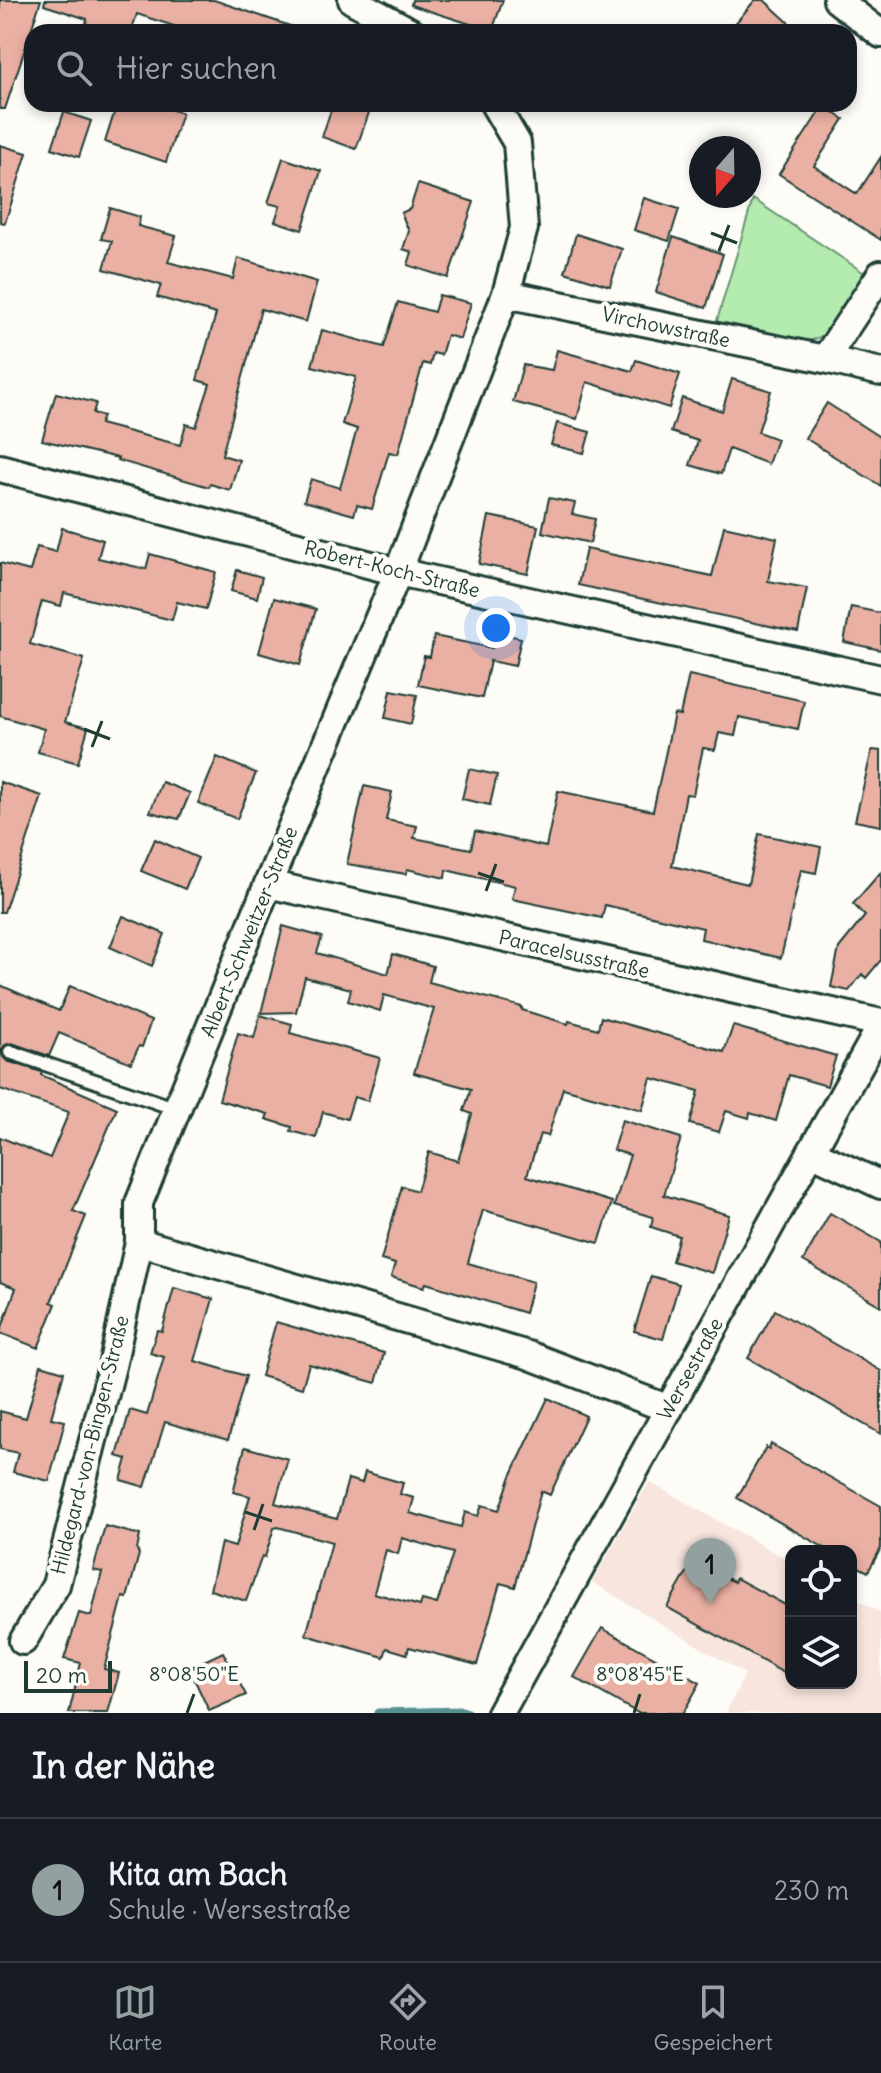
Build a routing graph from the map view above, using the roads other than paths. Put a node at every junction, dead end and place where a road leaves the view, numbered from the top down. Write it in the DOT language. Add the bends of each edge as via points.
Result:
graph roads {
  1 [pos="352,0"];
  2 [pos="837,0"];
  3 [pos="396,24"];
  4 [pos="881,34"];
  5 [pos="499,112"];
  6 [pos="878,287"];
  7 [pos="506,294"];
  8 [pos="825,359"];
  9 [pos="881,372"];
  10 [pos="0,468"];
  11 [pos="398,572"];
  12 [pos="881,679"];
  13 [pos="268,884"];
  14 [pos="881,1024"];
  15 [pos="10,1052"];
  16 [pos="177,1109"];
  17 [pos="811,1152"];
  18 [pos="881,1185"];
  19 [pos="139,1242"];
  20 [pos="669,1409"];
  21 [pos="23,1641"];
  22 [pos="505,1703"];
  1 -- 3 [label="street"];
  2 -- 4 [label="street"];
  5 -- 7 [label="street, Albert-Schweitzer-Straße" via="517,143 524,228"];
  6 -- 8 [label="street"];
  7 -- 8 [label="street, Virchowstraße"];
  7 -- 11 [label="street, Albert-Schweitzer-Straße"];
  8 -- 9 [label="street, Virchowstraße"];
  10 -- 11 [label="street, Robert-Koch-Straße"];
  11 -- 12 [label="street, Robert-Koch-Straße"];
  11 -- 13 [label="street, Albert-Schweitzer-Straße"];
  13 -- 14 [label="street, Paracelsusstraße"];
  13 -- 16 [label="street, Albert-Schweitzer-Straße"];
  14 -- 17 [label="street, Wersestraße"];
  15 -- 16 [label="lane"];
  16 -- 19 [label="street, Albert-Schweitzer-Straße" via="139,1203"];
  17 -- 18 [label="street"];
  17 -- 20 [label="street, Wersestraße"];
  19 -- 20 [label="street" via="528,1355"];
  19 -- 21 [label="street, Hildegard-von-Bingen-Straße" via="56,1585"];
  20 -- 22 [label="street, Wersestraße"];
}
